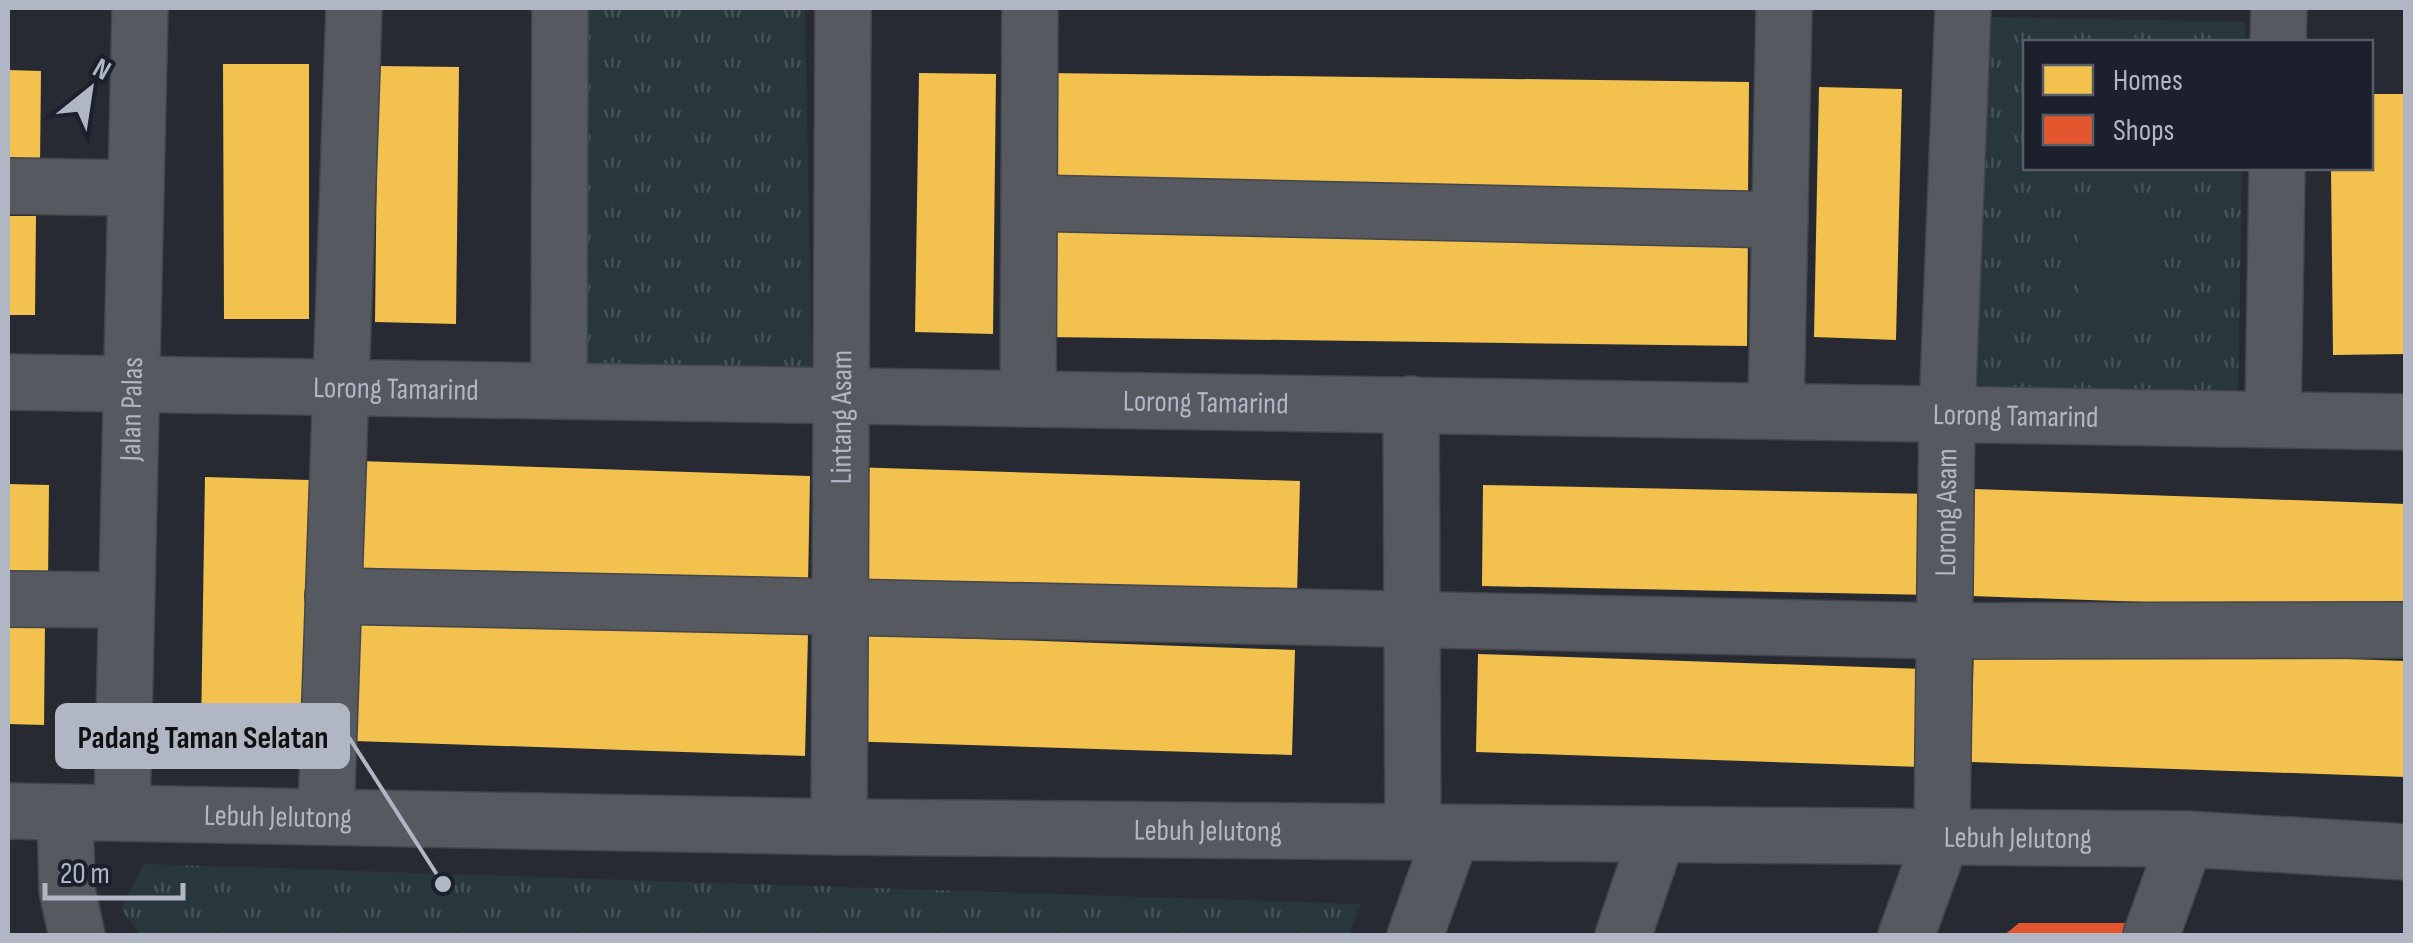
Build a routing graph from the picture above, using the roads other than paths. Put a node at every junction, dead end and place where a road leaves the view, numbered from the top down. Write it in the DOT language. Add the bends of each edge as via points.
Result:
graph roads {
  1 [pos="140,8"];
  2 [pos="354,8"];
  3 [pos="560,8"];
  4 [pos="843,8"];
  5 [pos="1030,8"];
  6 [pos="1784,8"];
  7 [pos="1963,8"];
  8 [pos="2279,8"];
  9 [pos="2278,40"];
  10 [pos="2276,170"];
  11 [pos="8,186"];
  12 [pos="136,188"];
  13 [pos="1029,203"];
  14 [pos="1780,220"];
  15 [pos="8,382"];
  16 [pos="132,382"];
  17 [pos="341,386"];
  18 [pos="559,390"];
  19 [pos="841,395"];
  20 [pos="1028,398"];
  21 [pos="1411,404"];
  22 [pos="1776,411"];
  23 [pos="1947,414"];
  24 [pos="2273,419"];
  25 [pos="2406,422"];
  26 [pos="333,596"];
  27 [pos="8,599"];
  28 [pos="126,600"];
  29 [pos="840,608"];
  30 [pos="1412,621"];
  31 [pos="1944,630"];
  32 [pos="2406,630"];
  33 [pos="8,811"];
  34 [pos="122,811"];
  35 [pos="65,812"];
  36 [pos="326,815"];
  37 [pos="840,827"];
  38 [pos="1432,832"];
  39 [pos="1658,834"];
  40 [pos="1942,837"];
  41 [pos="2186,839"];
  42 [pos="2406,852"];
  43 [pos="77,936"];
  44 [pos="1415,936"];
  45 [pos="1623,936"];
  46 [pos="1906,936"];
  47 [pos="2151,936"];
  1 -- 12 [label="street, Jalan Palas"];
  2 -- 17 [label="street"];
  3 -- 18 [label="street"];
  4 -- 19 [label="street, Lintang Asam"];
  5 -- 13 [label="street"];
  6 -- 14 [label="street"];
  7 -- 23 [label="street, Lorong Asam"];
  8 -- 9 [label="street"];
  10 -- 24 [label="street"];
  11 -- 12 [label="street"];
  12 -- 16 [label="street, Jalan Palas"];
  13 -- 14 [label="street"];
  13 -- 20 [label="street"];
  14 -- 22 [label="street"];
  15 -- 16 [label="street, Lorong Tamarind"];
  16 -- 17 [label="street, Lorong Tamarind"];
  16 -- 28 [label="street, Jalan Palas"];
  17 -- 18 [label="street, Lorong Tamarind"];
  17 -- 26 [label="street"];
  18 -- 19 [label="street, Lorong Tamarind"];
  19 -- 20 [label="street, Lorong Tamarind"];
  19 -- 29 [label="street, Lintang Asam"];
  20 -- 21 [label="street, Lorong Tamarind"];
  21 -- 22 [label="street, Lorong Tamarind"];
  21 -- 30 [label="street"];
  22 -- 23 [label="street, Lorong Tamarind"];
  23 -- 24 [label="street, Lorong Tamarind"];
  23 -- 31 [label="street, Lorong Asam"];
  24 -- 25 [label="street, Lorong Tamarind"];
  26 -- 29 [label="street"];
  26 -- 36 [label="street"];
  27 -- 28 [label="street"];
  28 -- 34 [label="street, Jalan Palas"];
  29 -- 30 [label="street"];
  29 -- 37 [label="street, Lintang Asam"];
  30 -- 31 [label="street"];
  30 -- 38 [label="street"];
  31 -- 32 [label="street"];
  31 -- 40 [label="street, Lorong Asam"];
  33 -- 35 [label="street, Lebuh Jelutong"];
  34 -- 35 [label="street, Lebuh Jelutong"];
  34 -- 36 [label="street, Lebuh Jelutong"];
  35 -- 43 [label="street" via="67,890"];
  36 -- 37 [label="street, Lebuh Jelutong"];
  37 -- 38 [label="street, Lebuh Jelutong"];
  38 -- 39 [label="street, Lebuh Jelutong"];
  38 -- 44 [label="street"];
  39 -- 40 [label="street, Lebuh Jelutong"];
  39 -- 45 [label="street"];
  40 -- 41 [label="street, Lebuh Jelutong"];
  40 -- 46 [label="street, Lorong Asam"];
  41 -- 42 [label="street, Lebuh Jelutong"];
  41 -- 47 [label="street"];
}
